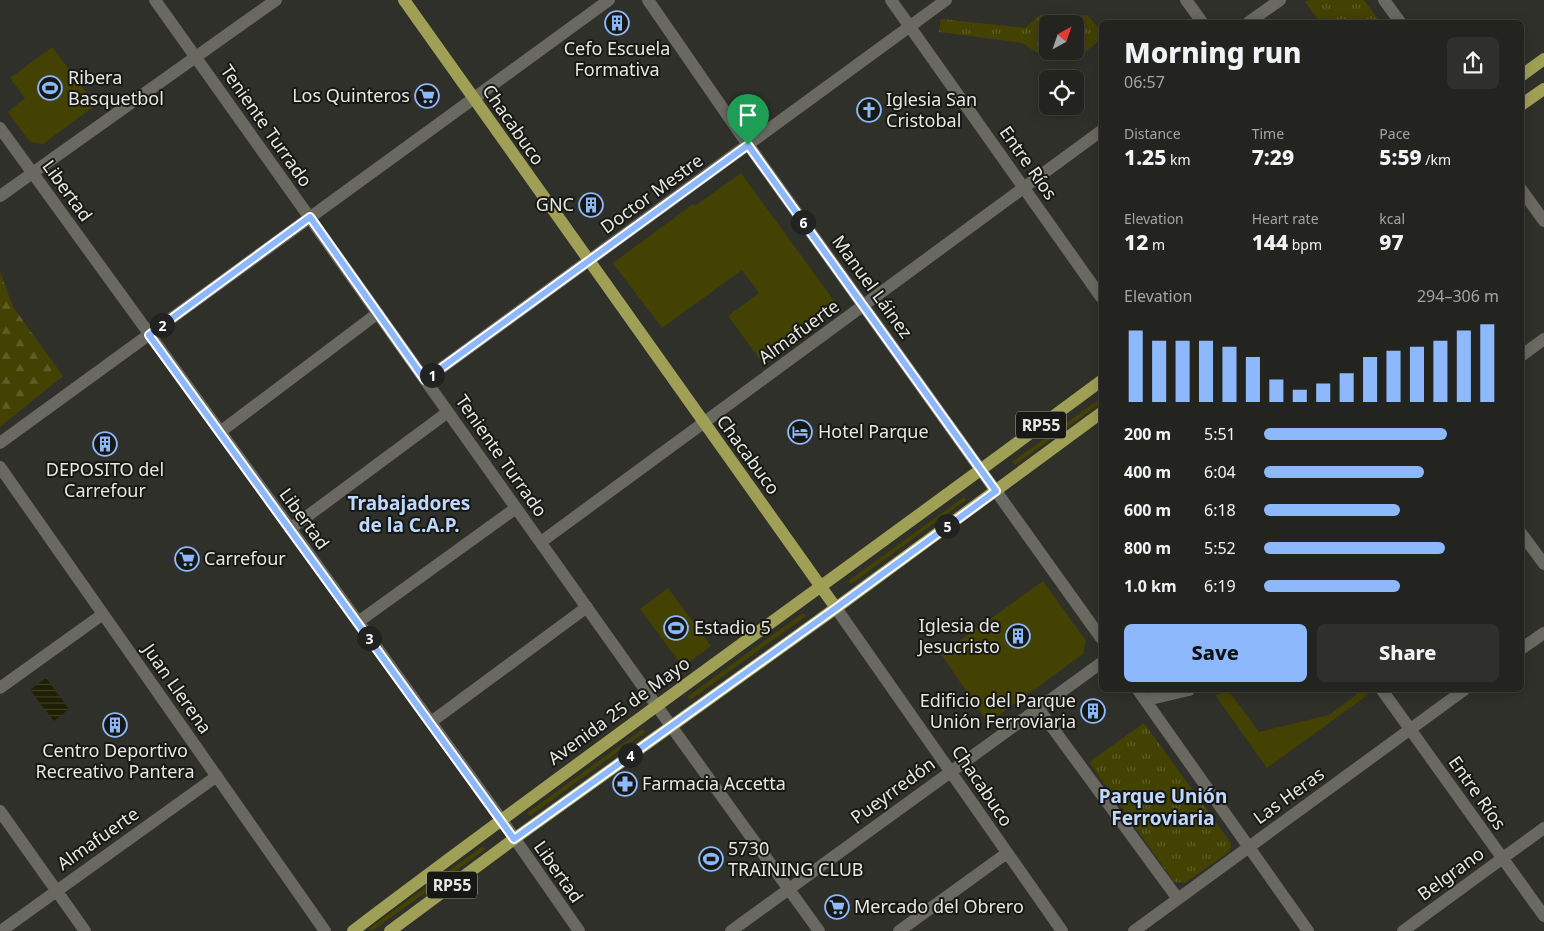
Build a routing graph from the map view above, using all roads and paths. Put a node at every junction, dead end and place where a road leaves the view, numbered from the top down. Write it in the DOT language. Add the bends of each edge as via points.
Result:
graph roads {
  1 [pos="155,0"];
  2 [pos="276,0"];
  3 [pos="404,0"];
  4 [pos="609,0"];
  5 [pos="648,0"];
  6 [pos="891,0"];
  7 [pos="946,0"];
  8 [pos="1186,0"];
  9 [pos="1280,0"];
  10 [pos="1384,0"];
  11 [pos="1201,20"];
  12 [pos="1252,20"];
  13 [pos="1399,20"];
  14 [pos="910,27"];
  15 [pos="196,58"];
  16 [pos="1544,59"];
  17 [pos="1524,74"];
  18 [pos="1544,89"];
  19 [pos="472,98"];
  20 [pos="1524,103"];
  21 [pos="0,128"];
  22 [pos="1099,132"];
  23 [pos="748,145"];
  24 [pos="32,173"];
  25 [pos="1024,188"];
  26 [pos="1524,193"];
  27 [pos="0,196"];
  28 [pos="310,217"];
  29 [pos="1544,221"];
  30 [pos="589,262"];
  31 [pos="1099,294"];
  32 [pos="864,306"];
  33 [pos="378,313"];
  34 [pos="149,335"];
  35 [pos="1544,339"];
  36 [pos="1524,354"];
  37 [pos="425,380"];
  38 [pos="1099,382"];
  39 [pos="448,412"];
  40 [pos="1099,414"];
  41 [pos="704,423"];
  42 [pos="220,432"];
  43 [pos="0,443"];
  44 [pos="0,467"];
  45 [pos="982,470"];
  46 [pos="996,491"];
  47 [pos="516,508"];
  48 [pos="290,529"];
  49 [pos="1524,537"];
  50 [pos="540,542"];
  51 [pos="1544,564"];
  52 [pos="822,586"];
  53 [pos="587,607"];
  54 [pos="836,608"];
  55 [pos="103,614"];
  56 [pos="358,622"];
  57 [pos="1544,633"];
  58 [pos="1099,635"];
  59 [pos="1524,647"];
  60 [pos="1099,663"];
  61 [pos="0,688"];
  62 [pos="1170,692"];
  63 [pos="1383,692"];
  64 [pos="1461,692"];
  65 [pos="1142,695"];
  66 [pos="657,705"];
  67 [pos="1038,708"];
  68 [pos="431,722"];
  69 [pos="671,726"];
  70 [pos="1410,729"];
  71 [pos="951,771"];
  72 [pos="217,776"];
  73 [pos="0,811"];
  74 [pos="501,819"];
  75 [pos="1544,828"];
  76 [pos="514,839"];
  77 [pos="1249,847"];
  78 [pos="1007,853"];
  79 [pos="1502,859"];
  80 [pos="789,889"];
  81 [pos="56,890"];
  82 [pos="1178,899"];
  83 [pos="1544,916"];
  84 [pos="0,931"];
  85 [pos="85,931"];
  86 [pos="325,931"];
  87 [pos="353,931"];
  88 [pos="390,931"];
  89 [pos="579,931"];
  90 [pos="731,931"];
  91 [pos="819,931"];
  92 [pos="899,931"];
  93 [pos="1062,931"];
  94 [pos="1134,931"];
  95 [pos="1308,931"];
  96 [pos="1403,931"];
  1 -- 15 [label="street, Teniente Turrado"];
  2 -- 15 [label="street"];
  3 -- 19 [label="main road, Chacabuco"];
  4 -- 19 [label="street"];
  5 -- 23 [label="street, Manuel Láinez"];
  6 -- 14 [label="street, Entre Ríos"];
  7 -- 14 [label="street, Doctor Mestre"];
  8 -- 11 [label="street"];
  9 -- 12 [label="street"];
  10 -- 13 [label="street"];
  14 -- 23 [label="street, Doctor Mestre"];
  14 -- 25 [label="street, Entre Ríos"];
  15 -- 24 [label="street"];
  15 -- 28 [label="street, Teniente Turrado"];
  16 -- 17 [label="main road"];
  18 -- 20 [label="main road"];
  19 -- 28 [label="street"];
  19 -- 30 [label="main road, Chacabuco"];
  21 -- 24 [label="street, Libertad"];
  22 -- 25 [label="street, Almafuerte"];
  23 -- 30 [label="street, Doctor Mestre"];
  23 -- 32 [label="street, Manuel Láinez"];
  24 -- 27 [label="street"];
  24 -- 34 [label="street, Libertad"];
  25 -- 31 [label="street, Entre Ríos"];
  25 -- 32 [label="street, Almafuerte"];
  26 -- 29 [label="street"];
  28 -- 33 [label="street, Teniente Turrado"];
  28 -- 34 [label="street"];
  30 -- 37 [label="street, Doctor Mestre"];
  30 -- 41 [label="main road, Chacabuco"];
  32 -- 41 [label="street, Almafuerte"];
  32 -- 45 [label="street, Manuel Láinez"];
  33 -- 37 [label="street, Teniente Turrado"];
  33 -- 42 [label="street"];
  34 -- 42 [label="street, Libertad"];
  34 -- 43 [label="street"];
  35 -- 36 [label="street"];
  37 -- 39 [label="street, Teniente Turrado"];
  38 -- 45 [label="main road, Avenida 25 de Mayo / RP55"];
  39 -- 47 [label="street, Teniente Turrado"];
  39 -- 48 [label="street"];
  40 -- 46 [label="main road, RP55"];
  41 -- 50 [label="street, Almafuerte"];
  41 -- 52 [label="main road, Chacabuco"];
  42 -- 48 [label="street, Libertad"];
  44 -- 55 [label="street, Juan Llerena"];
  45 -- 46 [label="street, Manuel Láinez"];
  45 -- 52 [label="main road, Avenida 25 de Mayo / RP55"];
  46 -- 54 [label="main road, RP55"];
  46 -- 58 [label="street"];
  47 -- 50 [label="street, Teniente Turrado"];
  47 -- 56 [label="street"];
  48 -- 56 [label="street, Libertad"];
  49 -- 51 [label="street"];
  50 -- 53 [label="street, Teniente Turrado"];
  52 -- 54 [label="main road, Chacabuco"];
  52 -- 66 [label="main road, Avenida 25 de Mayo / RP55"];
  53 -- 66 [label="street, Teniente Turrado"];
  53 -- 68 [label="street"];
  54 -- 69 [label="main road, RP55"];
  54 -- 71 [label="street, Chacabuco"];
  55 -- 61 [label="street"];
  55 -- 72 [label="street, Juan Llerena"];
  56 -- 68 [label="street, Libertad"];
  57 -- 59 [label="street"];
  60 -- 67 [label="street, Pueyrredón"];
  62 -- 65 [label="street"];
  63 -- 70 [label="street, Entre Ríos"];
  64 -- 70 [label="street, Las Heras"];
  65 -- 77 [label="street"];
  66 -- 69 [label="street, Teniente Turrado"];
  66 -- 74 [label="main road, Avenida 25 de Mayo / RP55"];
  67 -- 71 [label="street, Pueyrredón"];
  67 -- 82 [label="street"];
  68 -- 74 [label="street, Libertad"];
  69 -- 76 [label="main road, RP55"];
  69 -- 80 [label="street, Teniente Turrado"];
  70 -- 77 [label="street, Las Heras"];
  70 -- 79 [label="street, Entre Ríos"];
  71 -- 78 [label="street, Chacabuco"];
  71 -- 80 [label="street, Pueyrredón"];
  72 -- 81 [label="street, Almafuerte"];
  72 -- 86 [label="street, Juan Llerena"];
  73 -- 81 [label="street"];
  74 -- 76 [label="street, Libertad"];
  74 -- 87 [label="main road, Avenida 25 de Mayo / RP55"];
  75 -- 79 [label="street, Belgrano"];
  76 -- 88 [label="main road, RP55"];
  76 -- 89 [label="street, Libertad"];
  77 -- 82 [label="street, Las Heras"];
  77 -- 95 [label="street"];
  78 -- 92 [label="street"];
  78 -- 93 [label="street, Chacabuco"];
  79 -- 83 [label="street, Entre Ríos"];
  79 -- 96 [label="street, Belgrano"];
  80 -- 90 [label="street, Pueyrredón"];
  80 -- 91 [label="street, Teniente Turrado"];
  81 -- 84 [label="street, Almafuerte"];
  81 -- 85 [label="street"];
  82 -- 94 [label="street, Las Heras"];
}
